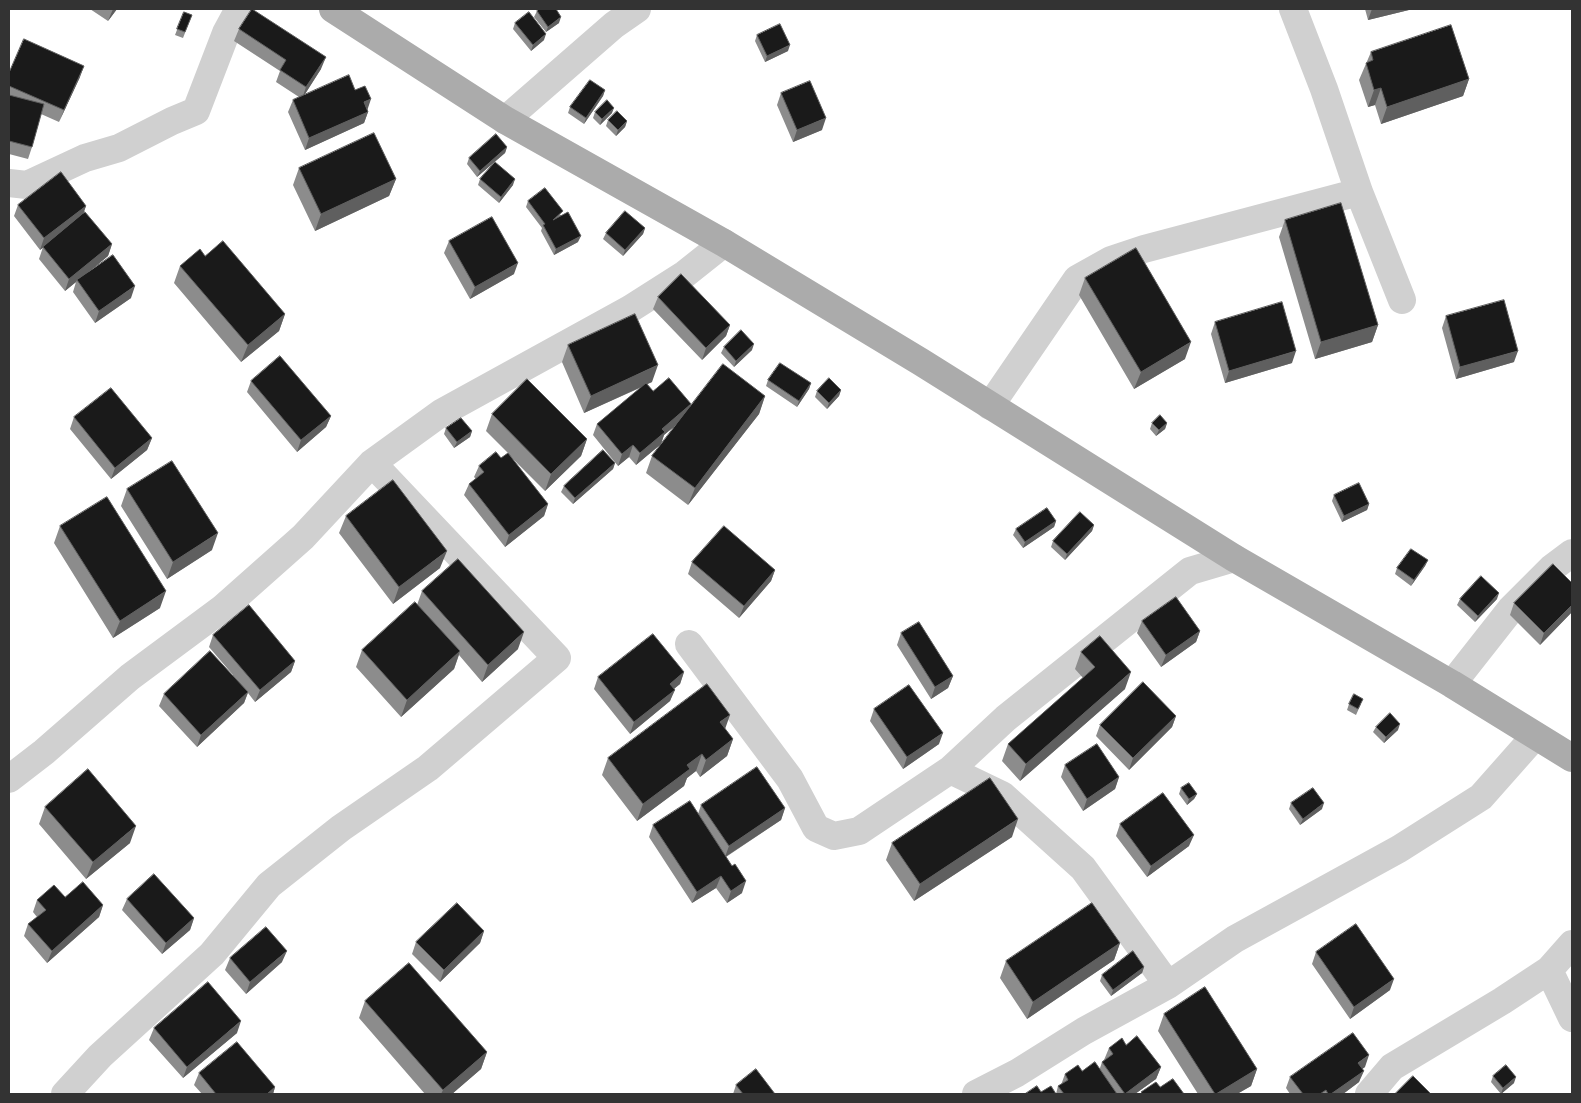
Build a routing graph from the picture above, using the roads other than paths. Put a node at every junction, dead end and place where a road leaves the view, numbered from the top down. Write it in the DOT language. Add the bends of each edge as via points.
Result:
graph roads {
  1 [pos="239,9"];
  2 [pos="333,9"];
  3 [pos="637,9"];
  4 [pos="1293,9"];
  5 [pos="610,17"];
  6 [pos="505,120"];
  7 [pos="9,183"];
  8 [pos="1359,192"];
  9 [pos="724,243"];
  10 [pos="1402,300"];
  11 [pos="990,406"];
  12 [pos="372,463"];
  13 [pos="1572,553"];
  14 [pos="1234,558"];
  15 [pos="689,644"];
  16 [pos="1452,684"];
  17 [pos="1535,736"];
  18 [pos="1572,758"];
  19 [pos="950,770"];
  20 [pos="9,778"];
  21 [pos="1572,944"];
  22 [pos="1549,970"];
  23 [pos="1168,984"];
  24 [pos="1572,1018"];
  25 [pos="65,1094"];
  26 [pos="976,1094"];
  27 [pos="1369,1094"];
  1 -- 7 [label="street" via="196,112 119,148 85,158 27,185"];
  2 -- 6 [label="main road"];
  3 -- 5 [label="street"];
  4 -- 8 [label="street"];
  5 -- 6 [label="street"];
  6 -- 9 [label="main road"];
  8 -- 10 [label="street"];
  8 -- 11 [label="street" via="1144,249 1111,260 1077,279"];
  9 -- 11 [label="main road"];
  9 -- 12 [label="street" via="685,274 630,309 442,413"];
  11 -- 14 [label="main road"];
  12 -- 20 [label="street" via="303,537 223,608 130,677"];
  12 -- 25 [label="street" via="557,658 428,768 341,828 270,885 212,954 100,1056"];
  13 -- 16 [label="street" via="1511,609"];
  14 -- 16 [label="main road"];
  14 -- 19 [label="street" via="1190,571 1006,718"];
  15 -- 19 [label="street" via="790,779 816,828 834,836 859,831"];
  16 -- 17 [label="main road"];
  17 -- 18 [label="main road"];
  17 -- 23 [label="street" via="1481,797 1399,849 1235,939"];
  19 -- 23 [label="street" via="1002,795 1083,868"];
  21 -- 22 [label="street"];
  22 -- 24 [label="street"];
  22 -- 27 [label="street" via="1502,1002 1392,1067"];
  23 -- 26 [label="street"];
}
